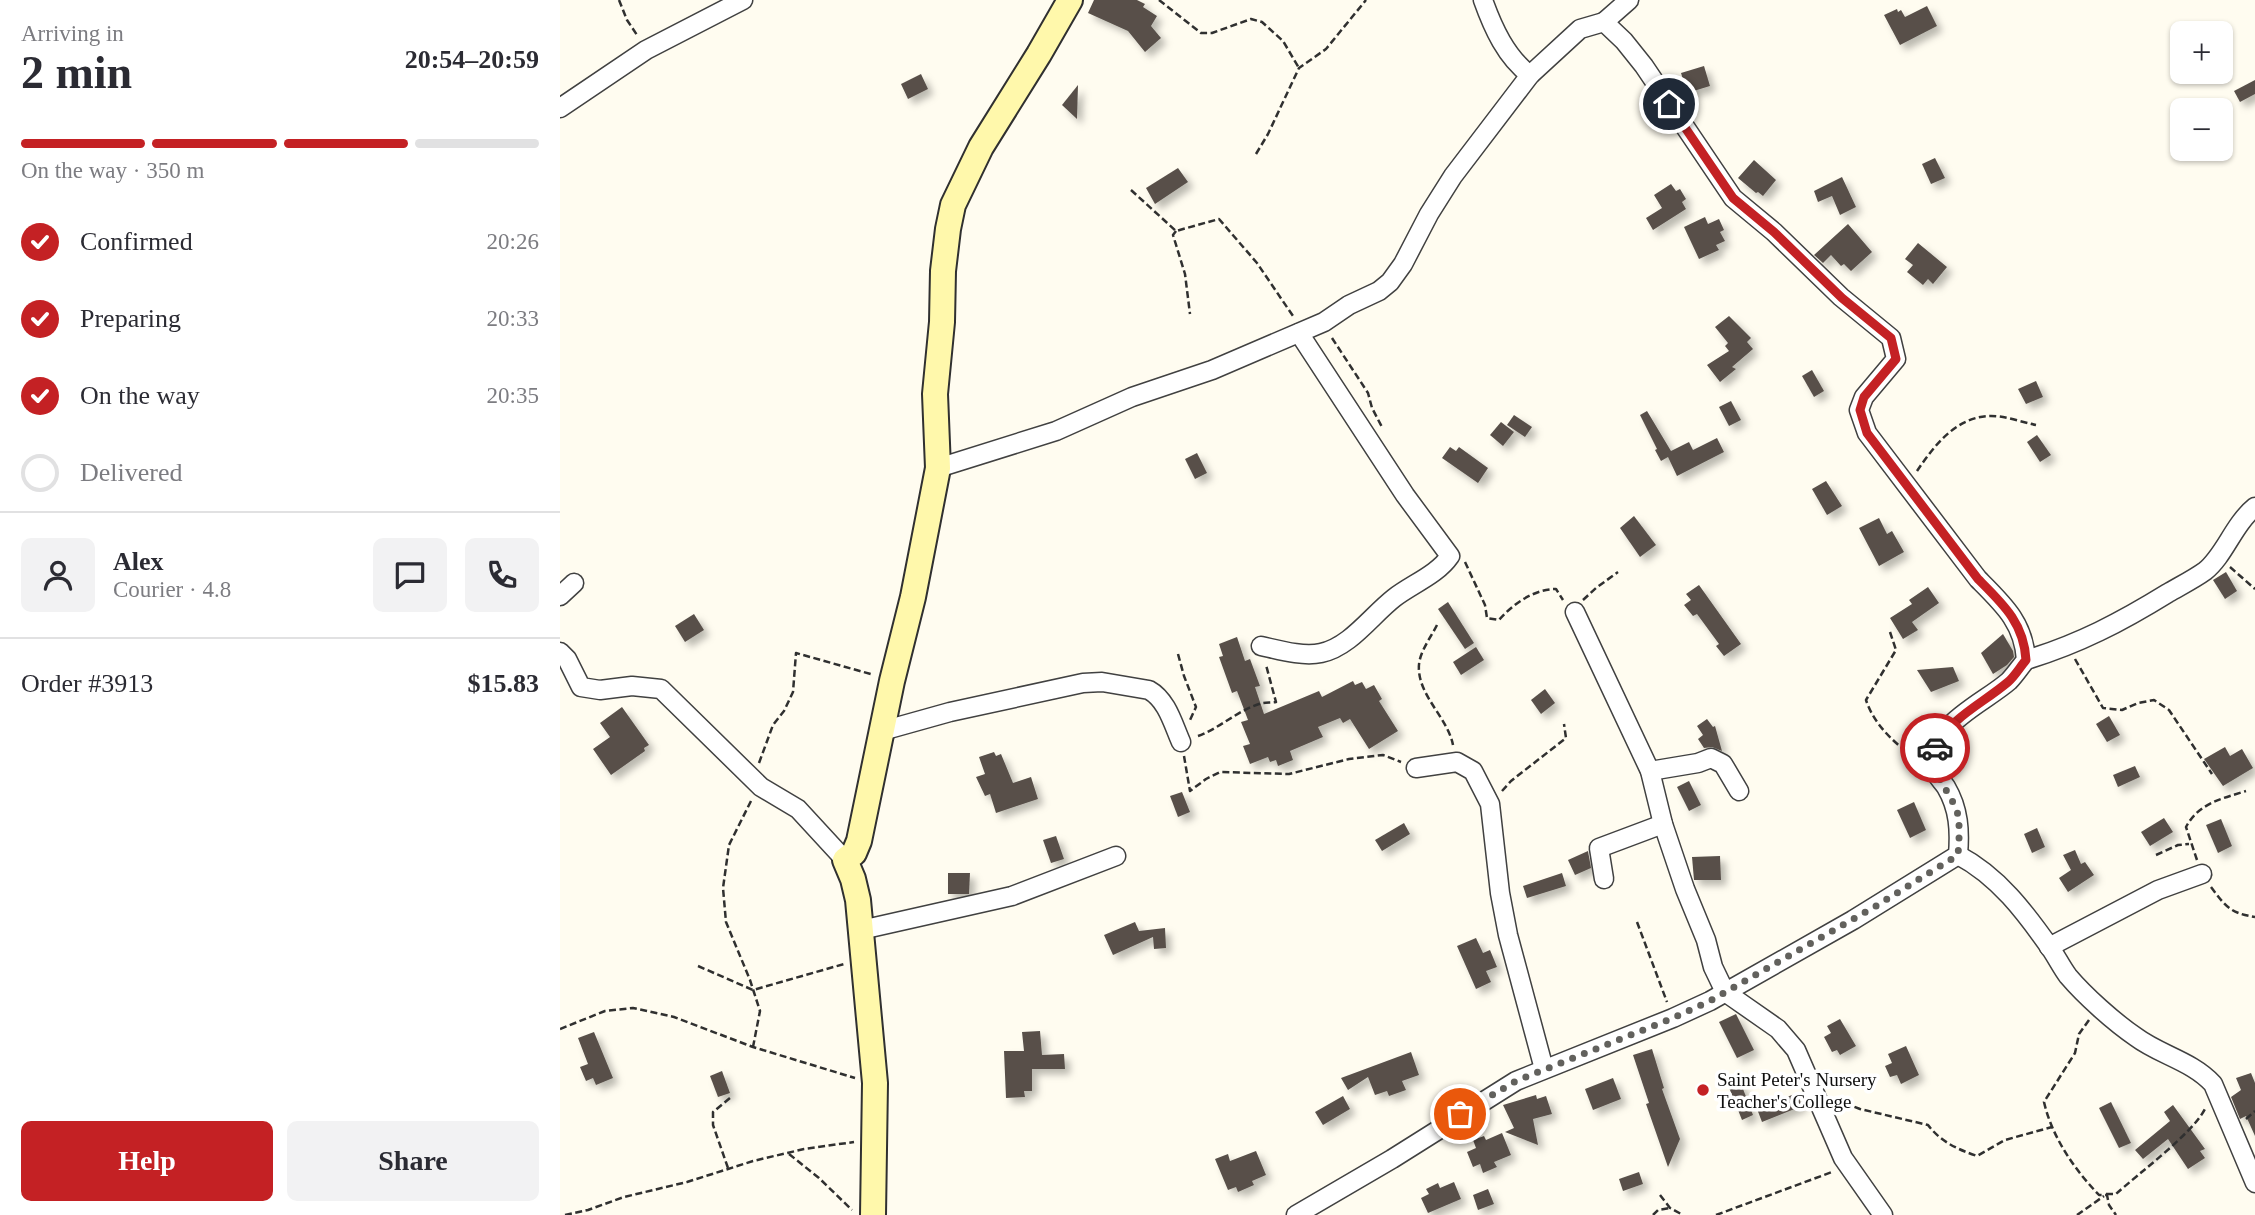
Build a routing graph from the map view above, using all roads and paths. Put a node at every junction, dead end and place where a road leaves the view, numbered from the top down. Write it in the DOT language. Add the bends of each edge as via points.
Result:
graph roads {
  1 [pos="619,0"];
  2 [pos="743,0"];
  3 [pos="1070,0"];
  4 [pos="1159,0"];
  5 [pos="1366,0"];
  6 [pos="1483,0"];
  7 [pos="1629,0"];
  8 [pos="1604,22"];
  9 [pos="646,50"];
  10 [pos="1298,68"];
  11 [pos="1531,75"];
  12 [pos="560,108"];
  13 [pos="1256,153"];
  14 [pos="1131,190"];
  15 [pos="1177,231"];
  16 [pos="1190,314"];
  17 [pos="1324,322"];
  18 [pos="1299,332"];
  19 [pos="2036,425"];
  20 [pos="1387,435"];
  21 [pos="938,468"];
  22 [pos="1907,485"];
  23 [pos="2255,507"];
  24 [pos="1461,553"];
  25 [pos="2216,557"];
  26 [pos="1618,572"];
  27 [pos="574,583"];
  28 [pos="2255,589"];
  29 [pos="560,596"];
  30 [pos="1575,612"];
  31 [pos="1437,625"];
  32 [pos="1890,632"];
  33 [pos="1261,646"];
  34 [pos="2068,647"];
  35 [pos="560,652"];
  36 [pos="2026,660"];
  37 [pos="892,681"];
  38 [pos="1564,724"];
  39 [pos="882,731"];
  40 [pos="1181,742"];
  41 [pos="1457,762"];
  42 [pos="1416,768"];
  43 [pos="1650,771"];
  44 [pos="1935,772"];
  45 [pos="2212,774"];
  46 [pos="761,787"];
  47 [pos="1190,791"];
  48 [pos="1739,791"];
  49 [pos="2246,791"];
  50 [pos="1490,804"];
  51 [pos="1662,824"];
  52 [pos="1958,855"];
  53 [pos="2156,855"];
  54 [pos="1116,856"];
  55 [pos="845,860"];
  56 [pos="2202,874"];
  57 [pos="1604,879"];
  58 [pos="2255,917"];
  59 [pos="1637,922"];
  60 [pos="861,930"];
  61 [pos="2049,947"];
  62 [pos="864,959"];
  63 [pos="698,966"];
  64 [pos="753,990"];
  65 [pos="1725,992"];
  66 [pos="2101,1007"];
  67 [pos="1673,1018"];
  68 [pos="560,1029"];
  69 [pos="752,1047"];
  70 [pos="1544,1069"];
  71 [pos="875,1083"];
  72 [pos="2216,1091"];
  73 [pos="1815,1094"];
  74 [pos="730,1098"];
  75 [pos="2052,1128"];
  76 [pos="875,1139"];
  77 [pos="789,1154"];
  78 [pos="1849,1167"];
  79 [pos="728,1168"];
  80 [pos="2255,1183"];
  81 [pos="1660,1195"];
  82 [pos="2099,1195"];
  83 [pos="2107,1195"];
  84 [pos="1670,1208"];
  85 [pos="565,1215"];
  86 [pos="857,1215"];
  87 [pos="873,1215"];
  88 [pos="1296,1215"];
  89 [pos="1653,1215"];
  90 [pos="1683,1215"];
  91 [pos="1716,1215"];
  92 [pos="1883,1215"];
  93 [pos="2077,1215"];
  94 [pos="2116,1215"];
  1 -- 9 [label="path"];
  2 -- 9 [label="street"];
  3 -- 21 [label="street" via="981,147 953,205 943,271 935,394"];
  4 -- 10 [label="path" via="1200,33 1251,19 1262,22 1283,41"];
  5 -- 10 [label="path" via="1326,49"];
  6 -- 11 [label="street" via="1499,38"];
  7 -- 8 [label="street"];
  8 -- 11 [label="street" via="1580,29"];
  8 -- 22 [label="street" via="1644,66 1733,198 1891,338 1896,359 1864,397 1860,410 1867,433"];
  9 -- 12 [label="street"];
  10 -- 13 [label="path"];
  11 -- 17 [label="street" via="1453,176 1390,282"];
  14 -- 15 [label="path"];
  15 -- 16 [label="path" via="1173,235 1185,274"];
  15 -- 18 [label="path" via="1219,219 1257,263"];
  17 -- 18 [label="street"];
  17 -- 20 [label="path" via="1368,393"];
  18 -- 21 [label="street" via="1056,431"];
  18 -- 33 [label="street" via="1450,556 1332,650 1318,654"];
  19 -- 22 [label="path" via="1987,416 1959,424 1933,448"];
  21 -- 37 [label="street"];
  22 -- 36 [label="street" via="2021,629"];
  23 -- 25 [label="street" via="2241,519"];
  24 -- 30 [label="path" via="1487,618 1499,620 1521,601 1546,589 1556,589"];
  25 -- 28 [label="path"];
  25 -- 34 [label="street" via="2206,570 2129,617"];
  26 -- 30 [label="path" via="1595,588"];
  27 -- 29 [label="street"];
  30 -- 43 [label="street"];
  31 -- 41 [label="path" via="1418,670 1451,735"];
  32 -- 44 [label="path" via="1896,650 1866,700 1870,714 1901,748"];
  33 -- 40 [label="path" via="1276,702 1245,710 1214,730"];
  34 -- 36 [label="street"];
  34 -- 45 [label="path" via="2103,708 2122,710 2154,700 2169,710"];
  35 -- 46 [label="street" via="581,687 600,691 632,686 661,689"];
  36 -- 44 [label="street" via="2009,681 1944,731 1932,753"];
  37 -- 39 [label="street"];
  37 -- 46 [label="path" via="796,653 793,692 773,725 758,766"];
  38 -- 50 [label="path" via="1566,738 1511,781"];
  39 -- 40 [label="street" via="1045,690 1102,682 1155,694"];
  39 -- 55 [label="street" via="859,841"];
  41 -- 42 [label="street"];
  41 -- 50 [label="street" via="1473,771"];
  42 -- 47 [label="path" via="1383,755 1289,774 1220,772"];
  43 -- 48 [label="street" via="1711,758 1723,764"];
  43 -- 51 [label="street"];
  44 -- 52 [label="street" via="1957,812"];
  46 -- 55 [label="street" via="798,809"];
  46 -- 64 [label="path" via="729,845 723,888 726,922"];
  49 -- 53 [label="path" via="2194,813 2186,827 2190,844"];
  50 -- 70 [label="street" via="1508,936"];
  51 -- 57 [label="street" via="1599,848"];
  51 -- 65 [label="street"];
  52 -- 61 [label="street" via="2000,885"];
  52 -- 65 [label="street"];
  54 -- 60 [label="street" via="1012,897"];
  55 -- 60 [label="street" via="853,879"];
  56 -- 58 [label="path" via="2225,906 2236,914"];
  56 -- 61 [label="street" via="2158,890"];
  59 -- 67 [label="path"];
  60 -- 62 [label="street"];
  61 -- 66 [label="street" via="2069,976"];
  62 -- 64 [label="path"];
  62 -- 71 [label="street"];
  63 -- 64 [label="path"];
  64 -- 69 [label="path" via="760,1011"];
  65 -- 67 [label="street"];
  65 -- 73 [label="street" via="1778,1029 1796,1050"];
  66 -- 72 [label="street" via="2136,1037 2202,1071"];
  66 -- 75 [label="path" via="2078,1034 2075,1053 2044,1102"];
  67 -- 70 [label="street"];
  68 -- 69 [label="path" via="605,1011 633,1008 674,1017"];
  69 -- 71 [label="path"];
  70 -- 88 [label="street" via="1504,1088"];
  71 -- 76 [label="street"];
  72 -- 80 [label="street"];
  72 -- 82 [label="path" via="2200,1118 2162,1154 2116,1194"];
  73 -- 75 [label="path" via="1928,1125 1953,1148 1977,1156 2005,1140"];
  73 -- 78 [label="street"];
  74 -- 79 [label="path" via="713,1112"];
  75 -- 82 [label="path"];
  76 -- 77 [label="path"];
  76 -- 87 [label="street"];
  77 -- 79 [label="path"];
  77 -- 86 [label="path"];
  78 -- 91 [label="path"];
  78 -- 92 [label="street"];
  79 -- 85 [label="path"];
  81 -- 84 [label="path"];
  82 -- 83 [label="path"];
  83 -- 93 [label="path"];
  83 -- 94 [label="path"];
  84 -- 89 [label="path"];
  84 -- 90 [label="path"];
}
